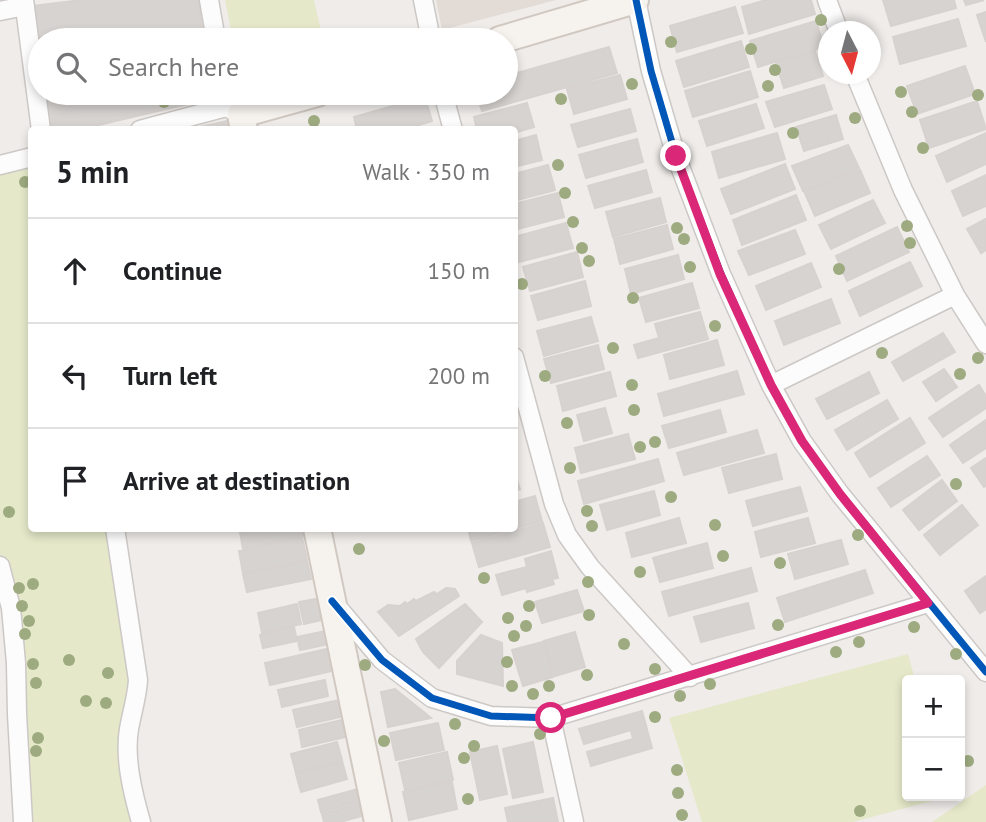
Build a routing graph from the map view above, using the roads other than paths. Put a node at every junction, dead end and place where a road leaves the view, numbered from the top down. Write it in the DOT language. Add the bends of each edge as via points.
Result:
graph roads {
  1 [pos="209,0"];
  2 [pos="423,0"];
  3 [pos="636,0"];
  4 [pos="827,0"];
  5 [pos="24,3"];
  6 [pos="0,11"];
  7 [pos="835,21"];
  8 [pos="214,28"];
  9 [pos="428,28"];
  10 [pos="28,33"];
  11 [pos="518,35"];
  12 [pos="859,84"];
  13 [pos="38,105"];
  14 [pos="262,105"];
  15 [pos="446,105"];
  16 [pos="234,111"];
  17 [pos="40,126"];
  18 [pos="160,126"];
  19 [pos="452,126"];
  20 [pos="28,158"];
  21 [pos="0,165"];
  22 [pos="955,295"];
  23 [pos="986,344"];
  24 [pos="518,372"];
  25 [pos="771,385"];
  26 [pos="116,532"];
  27 [pos="318,532"];
  28 [pos="0,566"];
  29 [pos="332,601"];
  30 [pos="928,603"];
  31 [pos="986,672"];
  32 [pos="690,677"];
  33 [pos="0,698"];
  34 [pos="17,714"];
  35 [pos="551,718"];
  36 [pos="23,822"];
  37 [pos="142,822"];
  38 [pos="377,822"];
  39 [pos="574,822"];
  1 -- 8 [label="street"];
  2 -- 9 [label="street"];
  3 -- 11 [label="main road"];
  3 -- 25 [label="street" via="676,156 720,274"];
  4 -- 7 [label="street"];
  5 -- 6 [label="street"];
  5 -- 10 [label="street"];
  12 -- 22 [label="street" via="903,190"];
  13 -- 17 [label="street"];
  14 -- 16 [label="main road"];
  15 -- 19 [label="street"];
  16 -- 18 [label="street"];
  20 -- 21 [label="street"];
  22 -- 23 [label="street"];
  22 -- 25 [label="street"];
  24 -- 32 [label="street" via="554,504 567,535 590,567"];
  25 -- 30 [label="street" via="802,441 840,494"];
  26 -- 37 [label="street" via="138,680 128,751 132,790"];
  27 -- 29 [label="main road"];
  28 -- 34 [label="street" via="11,608"];
  29 -- 35 [label="street" via="382,660 432,698 491,716"];
  29 -- 38 [label="main road"];
  30 -- 31 [label="street"];
  30 -- 32 [label="street"];
  32 -- 35 [label="street"];
  33 -- 34 [label="street"];
  34 -- 36 [label="street"];
  35 -- 39 [label="street"];
}
